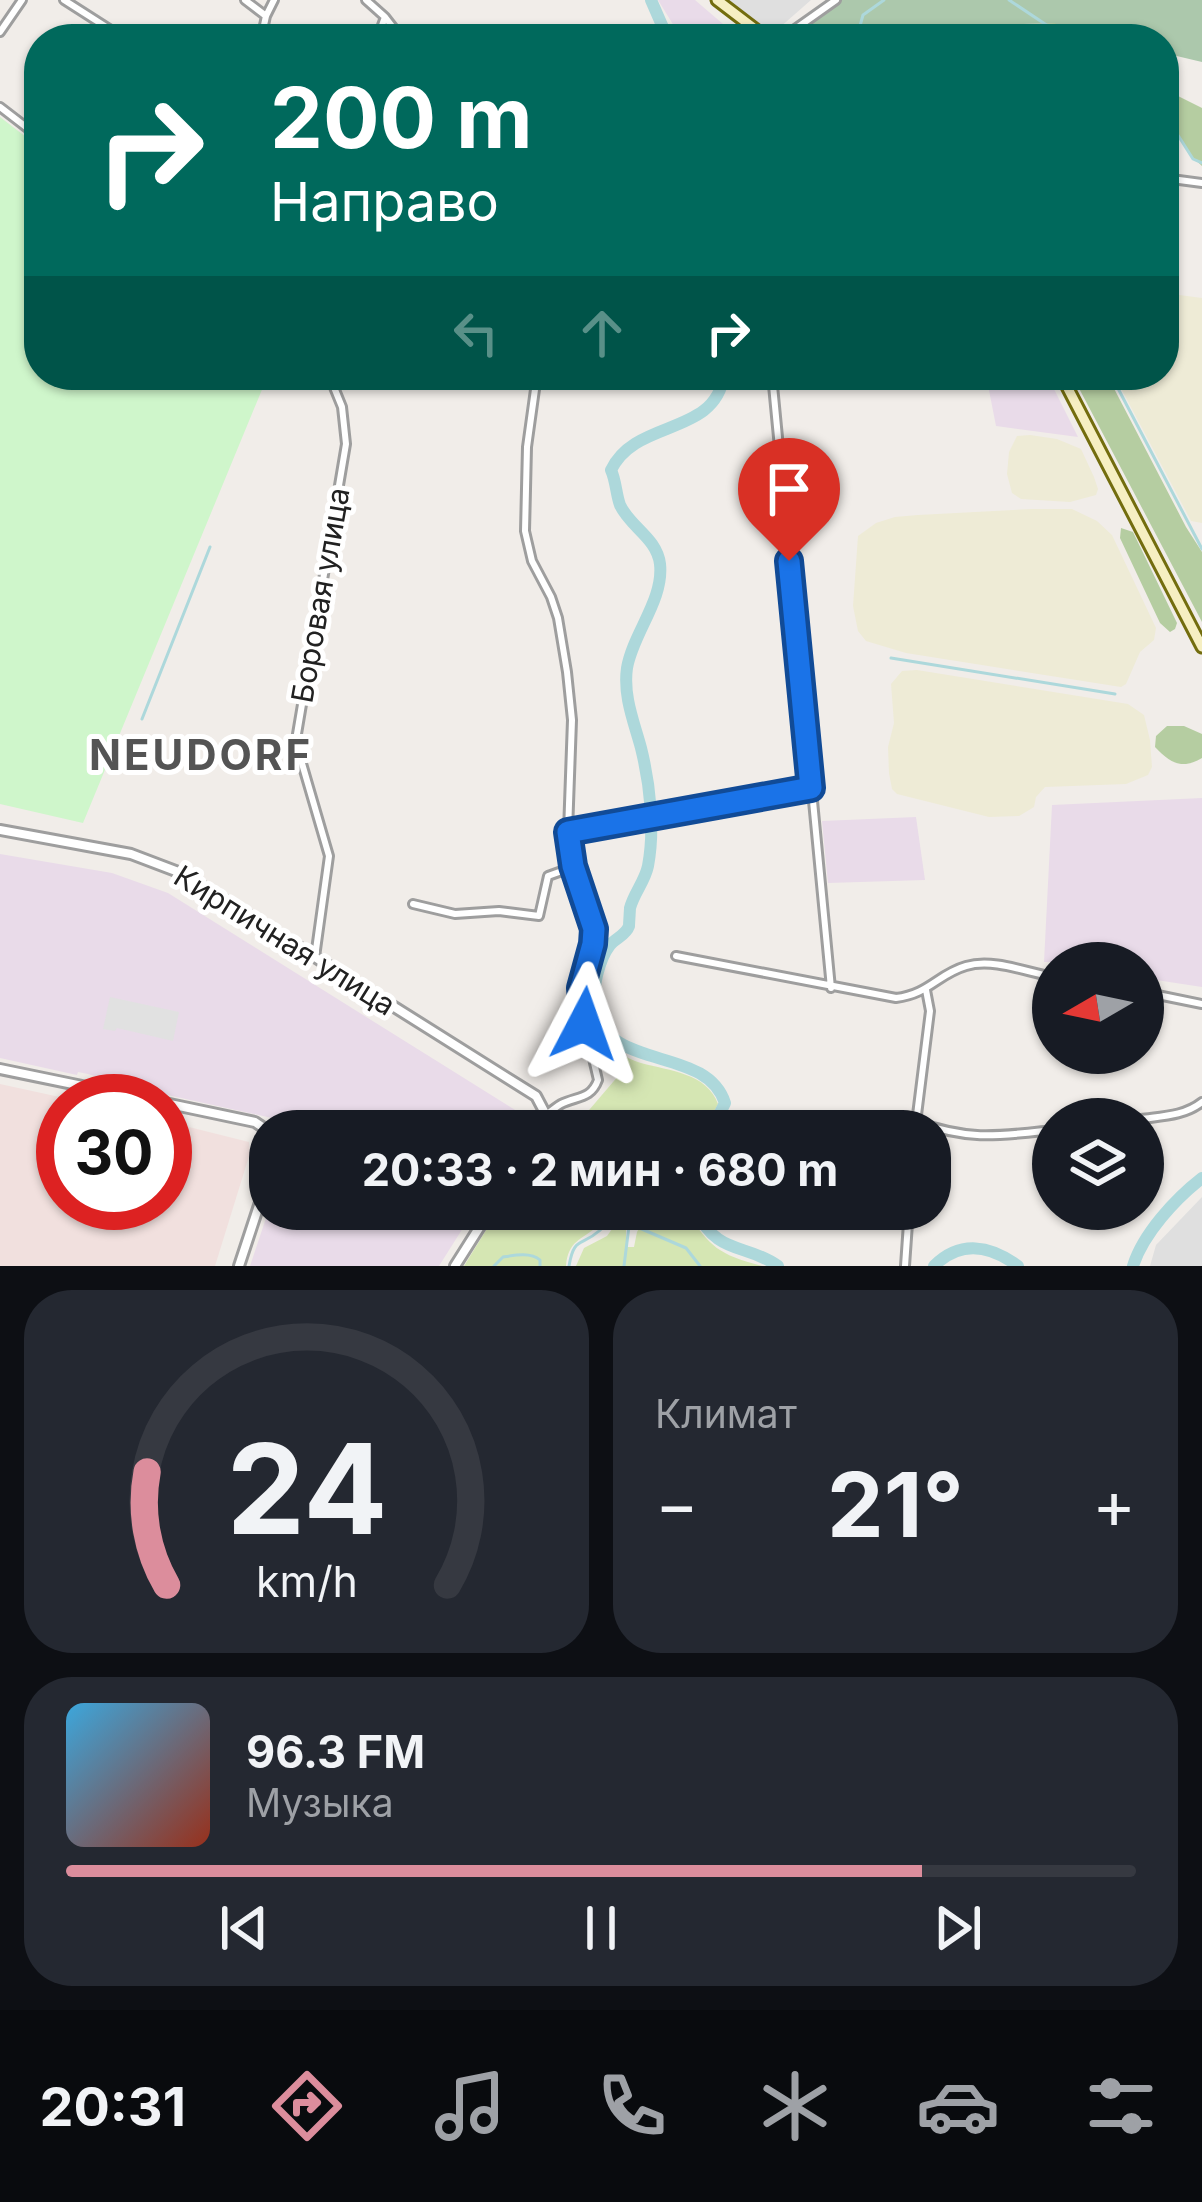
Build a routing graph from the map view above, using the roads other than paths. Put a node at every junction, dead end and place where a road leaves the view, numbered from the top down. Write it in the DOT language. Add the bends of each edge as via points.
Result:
graph roads {
  1 [pos="22,0"];
  2 [pos="64,0"];
  3 [pos="245,0"];
  4 [pos="274,0"];
  5 [pos="366,0"];
  6 [pos="717,0"];
  7 [pos="836,0"];
  8 [pos="266,16"];
  9 [pos="385,17"];
  10 [pos="102,24"];
  11 [pos="264,24"];
  12 [pos="382,24"];
  13 [pos="390,24"];
  14 [pos="748,24"];
  15 [pos="802,24"];
  16 [pos="0,32"];
  17 [pos="0,107"];
  18 [pos="24,125"];
  19 [pos="335,390"];
  20 [pos="535,390"];
  21 [pos="773,390"];
  22 [pos="1069,390"];
  23 [pos="1202,647"];
  24 [pos="811,788"];
  25 [pos="0,830"];
  26 [pos="568,832"];
  27 [pos="573,866"];
  28 [pos="413,904"];
  29 [pos="676,956"];
  30 [pos="315,957"];
  31 [pos="1032,972"];
  32 [pos="831,988"];
  33 [pos="926,990"];
  34 [pos="1164,996"];
  35 [pos="1202,1004"];
  36 [pos="0,1069"];
  37 [pos="36,1076"];
  38 [pos="1202,1102"];
  39 [pos="192,1109"];
  40 [pos="544,1110"];
  41 [pos="547,1110"];
  42 [pos="918,1110"];
  43 [pos="1164,1115"];
  44 [pos="249,1121"];
  45 [pos="951,1132"];
  46 [pos="1032,1133"];
  47 [pos="251,1230"];
  48 [pos="478,1230"];
  49 [pos="908,1230"];
  50 [pos="239,1266"];
  51 [pos="455,1266"];
  52 [pos="905,1266"];
  1 -- 16 [label="street"];
  2 -- 10 [label="street"];
  3 -- 8 [label="street"];
  4 -- 8 [label="street"];
  5 -- 9 [label="street"];
  6 -- 14 [label="main road"];
  7 -- 15 [label="street"];
  8 -- 11 [label="street"];
  9 -- 12 [label="street"];
  9 -- 13 [label="street"];
  17 -- 18 [label="street"];
  19 -- 30 [label="street, Боровая улица" via="346,444 297,734 329,856"];
  20 -- 26 [label="street" via="525,531 558,618 567,671"];
  21 -- 24 [label="street"];
  22 -- 23 [label="main road"];
  24 -- 26 [label="street"];
  24 -- 32 [label="street"];
  25 -- 30 [label="street, Кирпичная улица" via="160,863"];
  26 -- 27 [label="street"];
  27 -- 28 [label="street" via="548,876 539,916"];
  27 -- 41 [label="street" via="594,929 580,1003 598,1079 586,1096"];
  29 -- 32 [label="street"];
  30 -- 40 [label="street, Кирпичная улица" via="536,1096"];
  31 -- 33 [label="street" via="979,963"];
  32 -- 33 [label="street" via="896,998"];
  33 -- 42 [label="street"];
  34 -- 35 [label="street"];
  36 -- 37 [label="street"];
  38 -- 43 [label="street"];
  39 -- 44 [label="street"];
  45 -- 46 [label="street"];
  47 -- 50 [label="street"];
  48 -- 51 [label="street"];
  49 -- 52 [label="street"];
}
